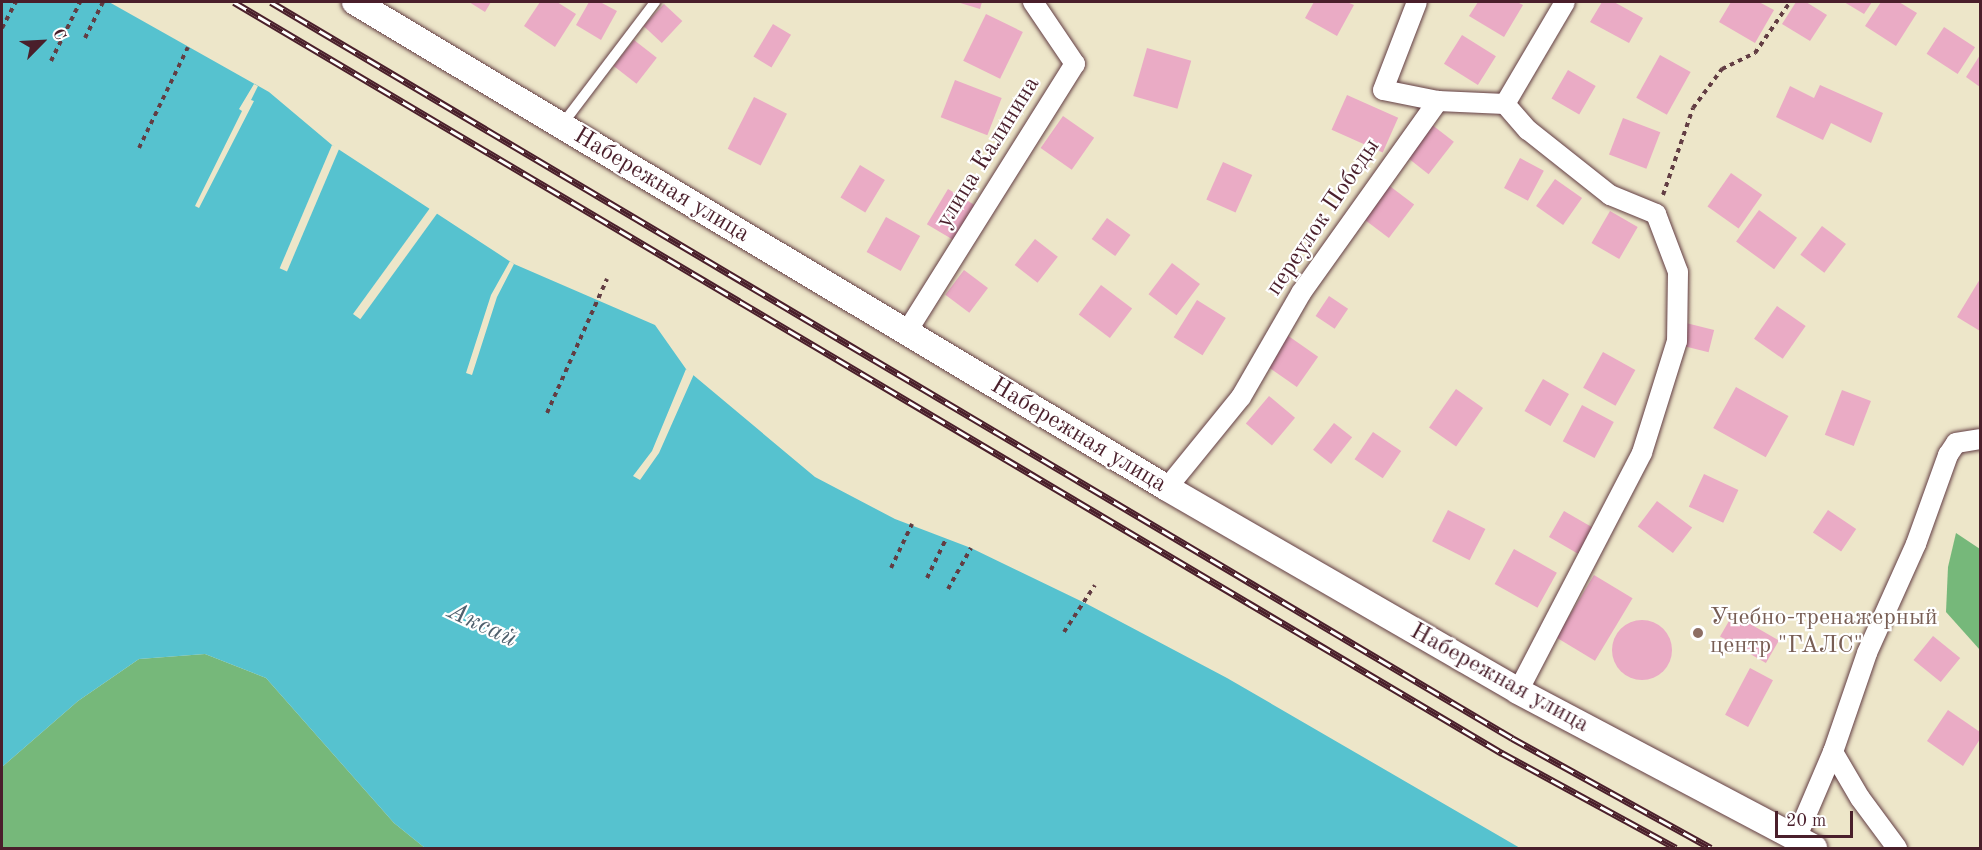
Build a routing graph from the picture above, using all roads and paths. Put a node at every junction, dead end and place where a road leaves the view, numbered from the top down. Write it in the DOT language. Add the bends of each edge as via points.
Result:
graph roads {
  1 [pos="16,2"];
  2 [pos="80,2"];
  3 [pos="103,2"];
  4 [pos="355,2"];
  5 [pos="655,2"];
  6 [pos="1033,2"];
  7 [pos="1417,2"];
  8 [pos="1565,2"];
  9 [pos="1790,2"];
  10 [pos="2,28"];
  11 [pos="85,38"];
  12 [pos="188,47"];
  13 [pos="51,61"];
  14 [pos="1438,101"];
  15 [pos="1505,104"];
  16 [pos="561,126"];
  17 [pos="139,148"];
  18 [pos="1656,214"];
  19 [pos="607,279"];
  20 [pos="906,333"];
  21 [pos="546,413"];
  22 [pos="1980,438"];
  23 [pos="1167,488"];
  24 [pos="912,524"];
  25 [pos="946,539"];
  26 [pos="971,548"];
  27 [pos="891,568"];
  28 [pos="927,578"];
  29 [pos="1095,585"];
  30 [pos="948,589"];
  31 [pos="1064,632"];
  32 [pos="1518,691"];
  33 [pos="1833,752"];
  34 [pos="1805,845"];
  35 [pos="1898,849"];
  1 -- 10 [label="path"];
  2 -- 13 [label="path"];
  3 -- 11 [label="path"];
  4 -- 16 [label="street, Набережная улица"];
  5 -- 16 [label="lane"];
  6 -- 20 [label="street, улица Калинина" via="1075,64"];
  7 -- 14 [label="street" via="1383,90"];
  8 -- 15 [label="street"];
  9 -- 18 [label="path" via="1755,53 1722,69 1694,108"];
  12 -- 17 [label="path"];
  14 -- 15 [label="street"];
  14 -- 23 [label="street, переулок Победы" via="1301,293 1241,397"];
  15 -- 18 [label="street" via="1528,130 1610,195"];
  16 -- 20 [label="street, Набережная улица"];
  18 -- 32 [label="street" via="1678,272 1677,341 1642,453"];
  19 -- 21 [label="path"];
  20 -- 23 [label="street, Набережная улица"];
  22 -- 33 [label="street" via="1956,442 1948,455 1916,544 1867,653"];
  23 -- 32 [label="street, Набережная улица"];
  24 -- 27 [label="path"];
  25 -- 28 [label="path"];
  26 -- 30 [label="path"];
  29 -- 31 [label="path"];
  32 -- 34 [label="street, Набережная улица"];
  33 -- 34 [label="street"];
  33 -- 35 [label="street" via="1860,798"];
}
